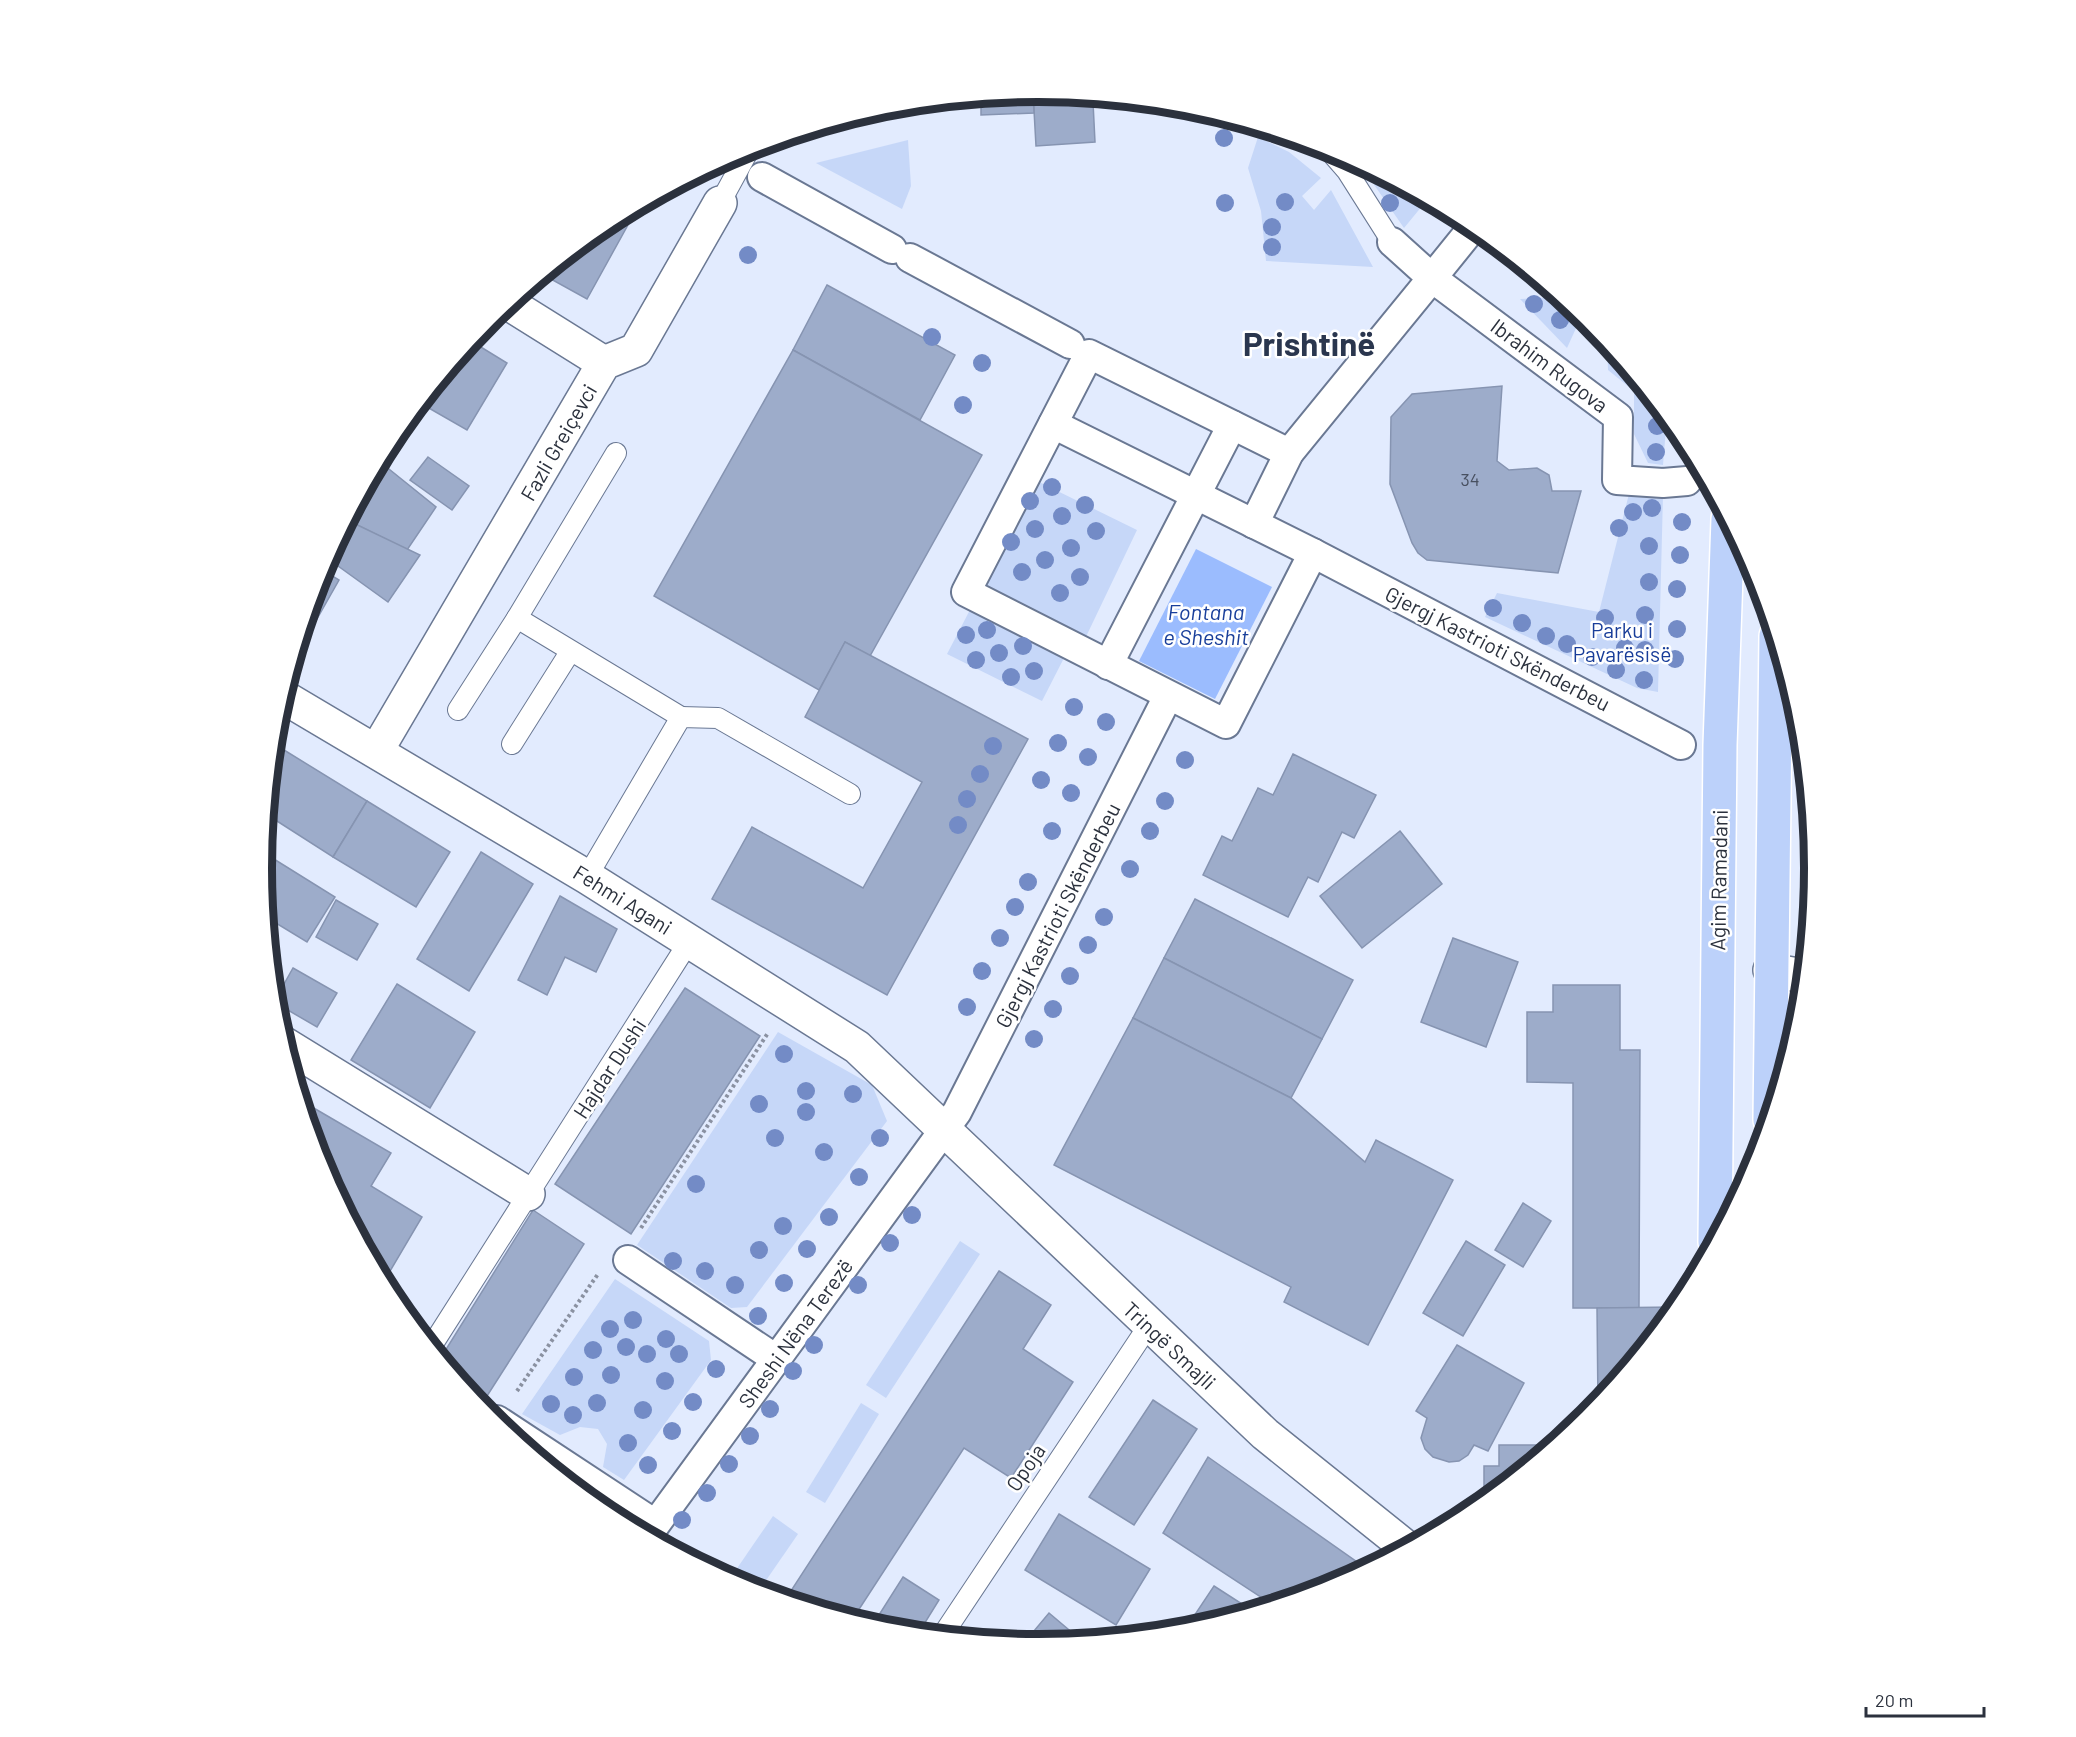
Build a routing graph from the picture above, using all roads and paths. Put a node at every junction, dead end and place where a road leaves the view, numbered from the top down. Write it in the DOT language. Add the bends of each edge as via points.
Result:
graph roads {
  1 [pos="743,161"];
  2 [pos="1342,165"];
  3 [pos="762,177"];
  4 [pos="720,203"];
  5 [pos="1468,234"];
  6 [pos="1392,242"];
  7 [pos="1432,278"];
  8 [pos="516,308"];
  9 [pos="1070,344"];
  10 [pos="604,363"];
  11 [pos="1053,424"];
  12 [pos="1232,425"];
  13 [pos="616,453"];
  14 [pos="1289,453"];
  15 [pos="1687,481"];
  16 [pos="1196,495"];
  17 [pos="1254,524"];
  18 [pos="1727,534"];
  19 [pos="1313,553"];
  20 [pos="517,618"];
  21 [pos="570,652"];
  22 [pos="1108,665"];
  23 [pos="1777,665"];
  24 [pos="1168,696"];
  25 [pos="290,701"];
  26 [pos="458,710"];
  27 [pos="681,717"];
  28 [pos="512,744"];
  29 [pos="1681,745"];
  30 [pos="377,750"];
  31 [pos="850,794"];
  32 [pos="587,877"];
  33 [pos="690,940"];
  34 [pos="1770,970"];
  35 [pos="1797,975"];
  36 [pos="772,1028"];
  37 [pos="294,1050"];
  38 [pos="1770,1094"];
  39 [pos="943,1131"];
  40 [pos="528,1194"];
  41 [pos="1715,1227"];
  42 [pos="632,1248"];
  43 [pos="600,1269"];
  44 [pos="1149,1325"];
  45 [pos="435,1341"];
  46 [pos="776,1359"];
  47 [pos="501,1414"];
  48 [pos="539,1450"];
  49 [pos="647,1527"];
  50 [pos="651,1530"];
  51 [pos="1401,1543"];
  52 [pos="947,1629"];
  1 -- 4 [label="lane, Fazli Greiçevci"];
  2 -- 6 [label="lane"];
  3 -- 9 [label="street"];
  4 -- 10 [label="street, Fazli Greiçevci" via="636,350"];
  5 -- 7 [label="street"];
  6 -- 7 [label="street, Ibrahim Rugova"];
  7 -- 14 [label="street"];
  7 -- 15 [label="street, Ibrahim Rugova" via="1618,417 1617,480"];
  8 -- 10 [label="street"];
  10 -- 30 [label="street, Fazli Greiçevci"];
  11 -- 12 [label="street" via="1089,354"];
  11 -- 16 [label="street, Gjergj Kastrioti Skënderbeu"];
  11 -- 22 [label="street" via="966,592"];
  12 -- 14 [label="street"];
  12 -- 16 [label="street"];
  13 -- 20 [label="lane"];
  14 -- 17 [label="street"];
  16 -- 17 [label="street, Gjergj Kastrioti Skënderbeu"];
  16 -- 22 [label="street"];
  17 -- 19 [label="street, Gjergj Kastrioti Skënderbeu"];
  18 -- 41 [label="main road, Agim Ramadani" via="1720,745"];
  19 -- 24 [label="street" via="1226,724"];
  19 -- 29 [label="street, Gjergj Kastrioti Skënderbeu"];
  20 -- 21 [label="lane"];
  20 -- 26 [label="lane"];
  21 -- 27 [label="lane"];
  21 -- 28 [label="lane"];
  22 -- 24 [label="street"];
  23 -- 34 [label="main road"];
  24 -- 39 [label="street, Gjergj Kastrioti Skënderbeu" via="957,1112"];
  25 -- 30 [label="street, Fehmi Agani"];
  27 -- 31 [label="lane" via="717,718"];
  27 -- 32 [label="lane"];
  30 -- 32 [label="street, Fehmi Agani"];
  32 -- 33 [label="street, Fehmi Agani"];
  33 -- 39 [label="street, Fehmi Agani" via="856,1047"];
  33 -- 40 [label="lane, Hajdar Dushi"];
  34 -- 35 [label="street"];
  34 -- 38 [label="main road"];
  36 -- 42 [label="path"];
  37 -- 40 [label="street"];
  39 -- 44 [label="street, Tringë Smajli"];
  39 -- 46 [label="street, Sheshi Nëna Terezë"];
  40 -- 45 [label="lane, Hajdar Dushi"];
  42 -- 46 [label="street"];
  43 -- 47 [label="path"];
  44 -- 51 [label="street, Tringë Smajli" via="1265,1434"];
  44 -- 52 [label="lane, Opoja"];
  46 -- 50 [label="street, Sheshi Nëna Terezë"];
  48 -- 49 [label="street"];
}
